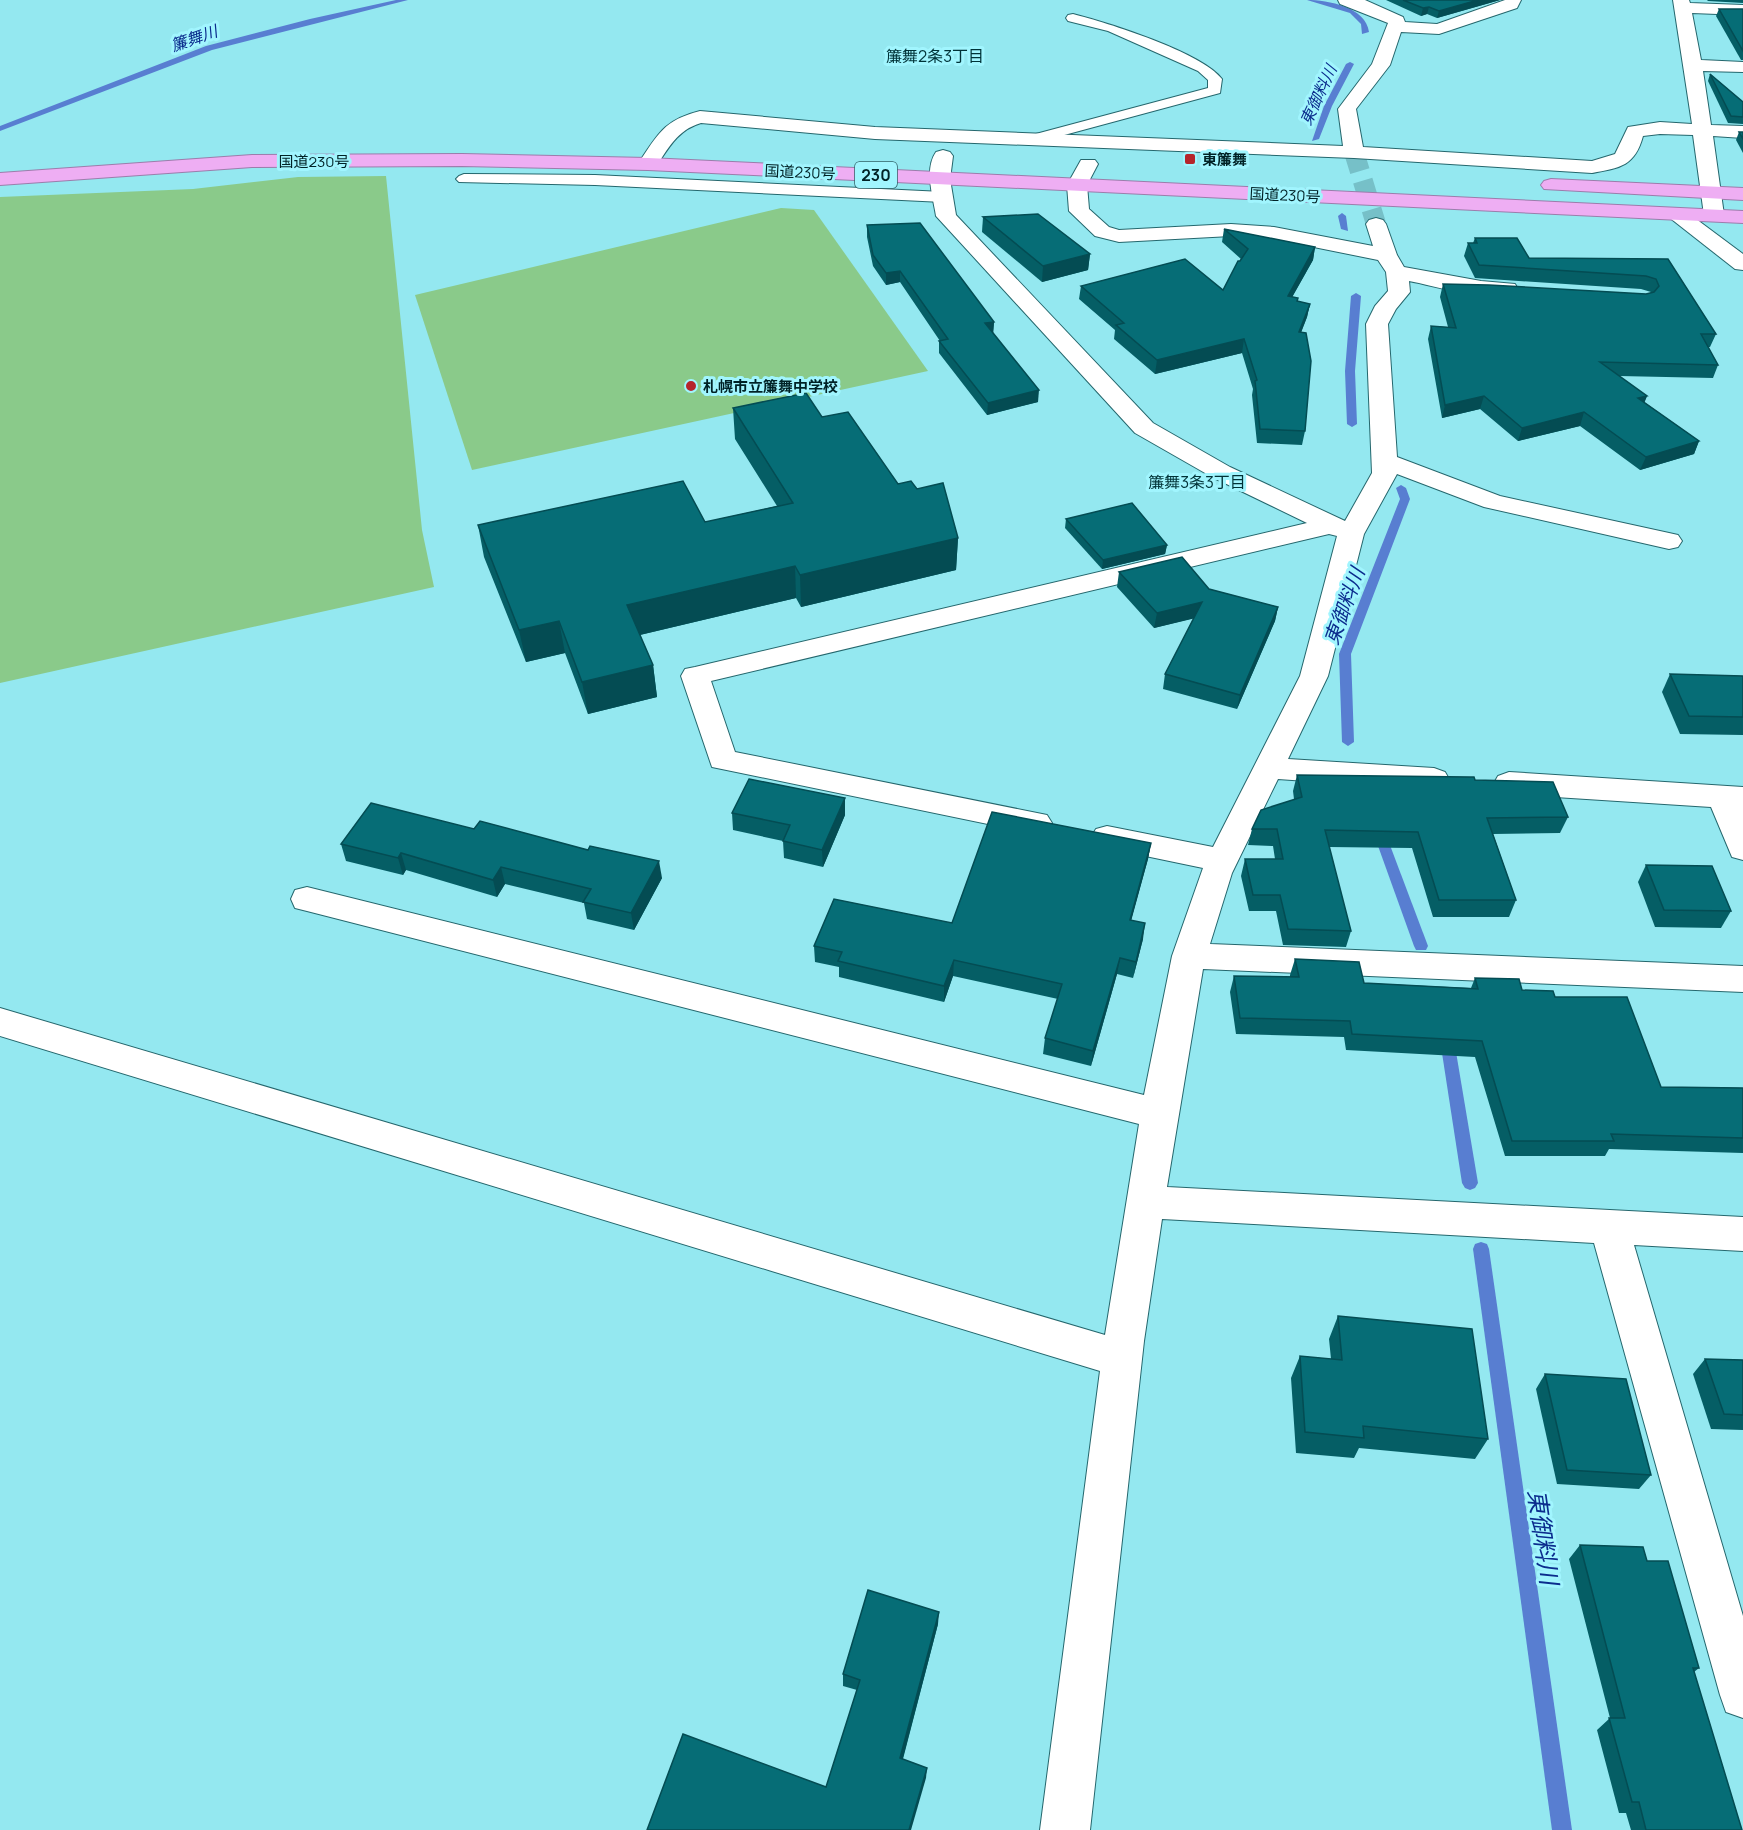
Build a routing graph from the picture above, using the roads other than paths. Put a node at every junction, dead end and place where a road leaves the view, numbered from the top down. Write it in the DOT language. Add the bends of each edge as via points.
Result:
graph roads {
  1 [pos="1347,0"];
  2 [pos="1513,0"];
  3 [pos="1682,4"];
  4 [pos="1743,10"];
  5 [pos="1073,18"];
  6 [pos="1395,27"];
  7 [pos="1693,65"];
  8 [pos="1743,67"];
  9 [pos="1700,130"];
  10 [pos="1743,132"];
  11 [pos="1037,138"];
  12 [pos="525,142"];
  13 [pos="639,144"];
  14 [pos="661,144"];
  15 [pos="685,145"];
  16 [pos="1354,152"];
  17 [pos="920,156"];
  18 [pos="1065,163"];
  19 [pos="648,164"];
  20 [pos="1088,164"];
  21 [pos="1112,165"];
  22 [pos="947,172"];
  23 [pos="3,173"];
  24 [pos="464,179"];
  25 [pos="1530,184"];
  26 [pos="1077,185"];
  27 [pos="1709,192"];
  28 [pos="1743,194"];
  29 [pos="1677,214"];
  30 [pos="1714,216"];
  31 [pos="1743,217"];
  32 [pos="1386,250"];
  33 [pos="1743,264"];
  34 [pos="1527,291"];
  35 [pos="1385,461"];
  36 [pos="1341,530"];
  37 [pos="1669,541"];
  38 [pos="1268,768"];
  39 [pos="1732,797"];
  40 [pos="1743,849"];
  41 [pos="1221,860"];
  42 [pos="307,899"];
  43 [pos="1189,956"];
  44 [pos="1743,979"];
  45 [pos="0,1022"];
  46 [pos="1159,1114"];
  47 [pos="1145,1202"];
  48 [pos="1609,1227"];
  49 [pos="1743,1234"];
  50 [pos="1122,1359"];
  51 [pos="1743,1695"];
  52 [pos="1065,1830"];
  1 -- 6 [label="street" via="1397,21"];
  2 -- 6 [label="street" via="1439,29"];
  3 -- 4 [label="street"];
  3 -- 7 [label="street"];
  5 -- 11 [label="lane" via="1113,28 1203,68 1215,79 1215,90"];
  6 -- 16 [label="street" via="1381,65 1347,109"];
  7 -- 8 [label="street"];
  7 -- 9 [label="street"];
  9 -- 10 [label="street"];
  9 -- 16 [label="street" via="1635,131 1630,152 1619,163 1592,167"];
  9 -- 27 [label="street"];
  11 -- 14 [label="street" via="876,133 700,117 680,123"];
  11 -- 16 [label="street"];
  12 -- 23 [label="highway, 国道230号 / 230" via="277,144 43,158"];
  13 -- 14 [label="highway"];
  14 -- 15 [label="highway"];
  14 -- 19 [label="street"];
  17 -- 22 [label="highway, 国道230号 / 230"];
  18 -- 20 [label="highway"];
  19 -- 22 [label="highway, 国道230号 / 230"];
  19 -- 23 [label="highway, 国道230号 / 230" via="252,161"];
  20 -- 21 [label="highway"];
  20 -- 26 [label="street"];
  22 -- 24 [label="lane"];
  22 -- 26 [label="highway, 国道230号 / 230"];
  22 -- 36 [label="street" via="946,216 1144,428 1221,472"];
  25 -- 27 [label="highway"];
  26 -- 29 [label="highway, 国道230号 / 230"];
  26 -- 32 [label="street" via="1079,211 1102,232 1119,236 1231,230"];
  27 -- 28 [label="highway"];
  27 -- 30 [label="street"];
  29 -- 30 [label="highway, 国道230号 / 230"];
  29 -- 33 [label="street"];
  30 -- 31 [label="highway, 国道230号 / 230"];
  32 -- 34 [label="street" via="1481,288"];
  32 -- 35 [label="street" via="1399,292 1377,324"];
  35 -- 36 [label="street" via="1385,473"];
  35 -- 37 [label="street" via="1493,502"];
  36 -- 38 [label="street" via="1314,675"];
  36 -- 41 [label="street" via="695,675 723,760"];
  38 -- 39 [label="street"];
  38 -- 41 [label="street"];
  39 -- 40 [label="street"];
  41 -- 43 [label="street"];
  42 -- 46 [label="street"];
  43 -- 44 [label="street"];
  43 -- 46 [label="street"];
  45 -- 50 [label="street"];
  46 -- 47 [label="street"];
  47 -- 48 [label="street"];
  47 -- 50 [label="street"];
  48 -- 49 [label="street"];
  48 -- 51 [label="street"];
  50 -- 52 [label="street"];
}
